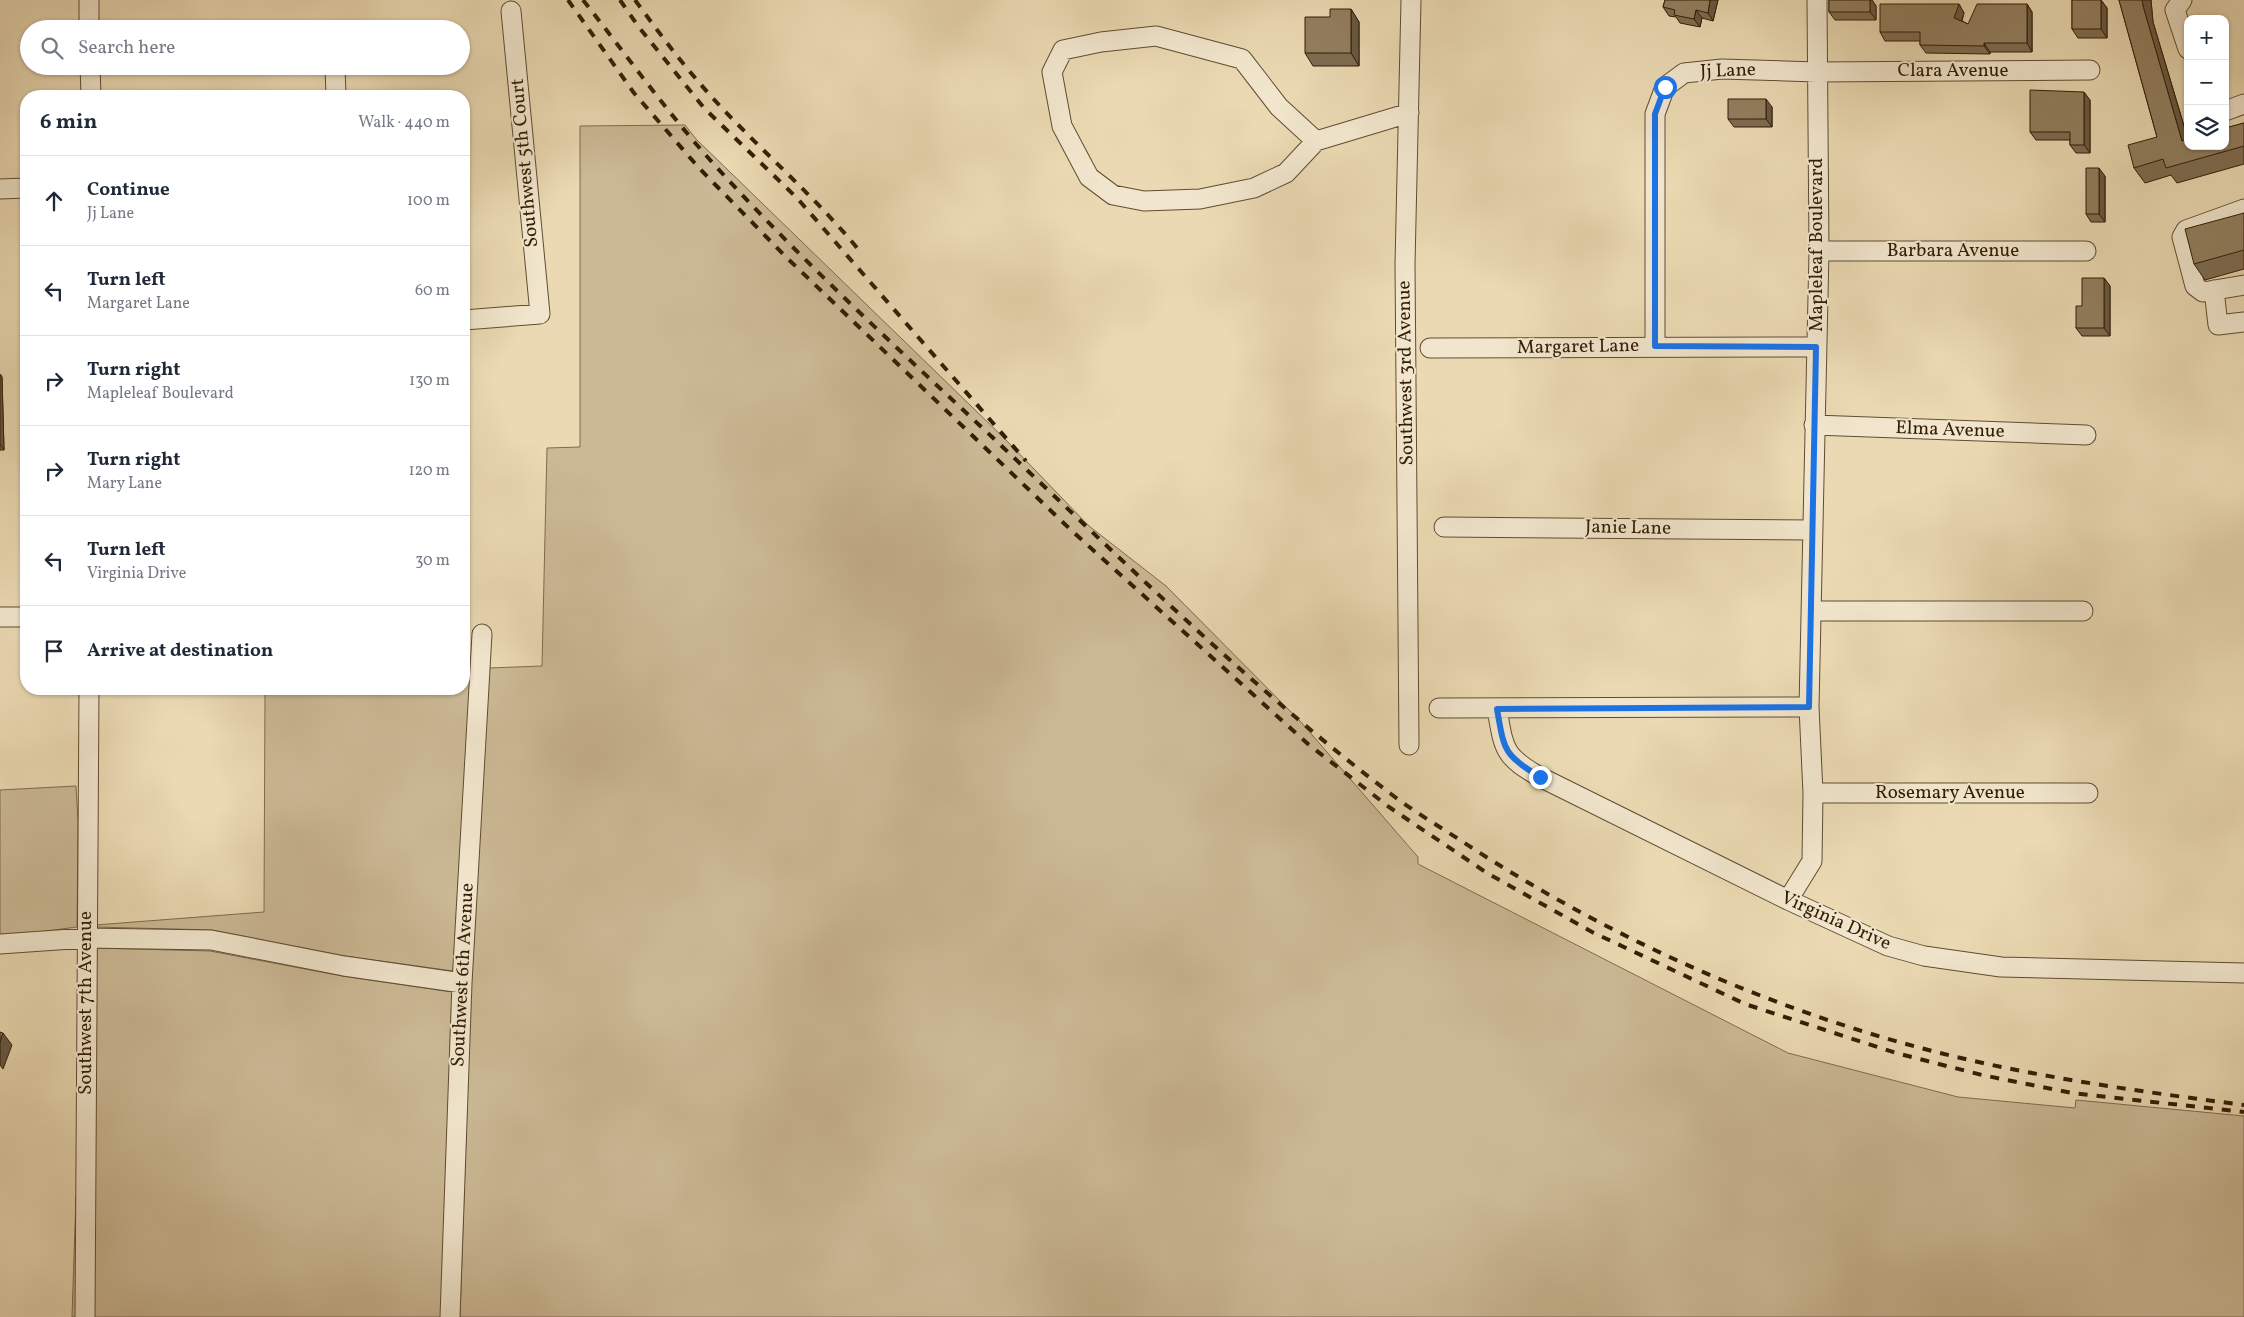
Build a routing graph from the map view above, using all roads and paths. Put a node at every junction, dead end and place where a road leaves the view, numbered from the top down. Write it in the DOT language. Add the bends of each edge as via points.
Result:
graph roads {
  1 [pos="89,0"];
  2 [pos="1411,0"];
  3 [pos="1817,0"];
  4 [pos="2182,0"];
  5 [pos="511,11"];
  6 [pos="89,20"];
  7 [pos="2184,37"];
  8 [pos="2090,70"];
  9 [pos="1817,72"];
  10 [pos="90,75"];
  11 [pos="335,75"];
  12 [pos="91,90"];
  13 [pos="336,90"];
  14 [pos="2244,104"];
  15 [pos="2229,110"];
  16 [pos="1409,113"];
  17 [pos="1316,141"];
  18 [pos="20,188"];
  19 [pos="0,189"];
  20 [pos="2244,209"];
  21 [pos="1819,251"];
  22 [pos="2086,251"];
  23 [pos="2244,285"];
  24 [pos="2214,290"];
  25 [pos="470,320"];
  26 [pos="2244,322"];
  27 [pos="1655,346"];
  28 [pos="1816,347"];
  29 [pos="1430,348"];
  30 [pos="1814,425"];
  31 [pos="2086,435"];
  32 [pos="1444,527"];
  33 [pos="1812,530"];
  34 [pos="1812,611"];
  35 [pos="2083,611"];
  36 [pos="20,617"];
  37 [pos="0,618"];
  38 [pos="482,634"];
  39 [pos="89,695"];
  40 [pos="1809,707"];
  41 [pos="1439,708"];
  42 [pos="1497,709"];
  43 [pos="1409,745"];
  44 [pos="1813,793"];
  45 [pos="2088,793"];
  46 [pos="1788,900"];
  47 [pos="86,938"];
  48 [pos="0,944"];
  49 [pos="2244,973"];
  50 [pos="462,983"];
  51 [pos="85,1317"];
  52 [pos="450,1317"];
  1 -- 6 [label="street"];
  2 -- 16 [label="street, Southwest 3rd Avenue"];
  3 -- 9 [label="street, Mapleleaf Boulevard"];
  4 -- 7 [label="street" via="2175,10"];
  5 -- 25 [label="street, Southwest 5th Court" via="540,314"];
  8 -- 9 [label="street, Clara Avenue"];
  9 -- 21 [label="street, Mapleleaf Boulevard"];
  9 -- 27 [label="street, Jj Lane" via="1722,68 1684,73 1665,87 1655,114"];
  10 -- 12 [label="street"];
  11 -- 13 [label="street"];
  14 -- 15 [label="street"];
  16 -- 17 [label="street"];
  16 -- 43 [label="street, Southwest 3rd Avenue" via="1405,264"];
  17 -- 17 [label="street" via="1279,107 1242,59 1156,36 1063,50 1052,72 1062,126 1088,177 1112,195 1144,201 1200,199 1254,188 1286,173"];
  18 -- 19 [label="street"];
  20 -- 24 [label="street" via="2186,230 2182,237 2195,286 2203,292"];
  21 -- 22 [label="street, Barbara Avenue"];
  21 -- 28 [label="street, Mapleleaf Boulevard"];
  23 -- 24 [label="street"];
  24 -- 26 [label="street" via="2218,325"];
  27 -- 28 [label="street, Margaret Lane"];
  27 -- 29 [label="street, Margaret Lane"];
  28 -- 30 [label="street, Mapleleaf Boulevard"];
  30 -- 31 [label="street, Elma Avenue"];
  30 -- 33 [label="street, Mapleleaf Boulevard"];
  32 -- 33 [label="street, Janie Lane"];
  33 -- 34 [label="street, Mapleleaf Boulevard"];
  34 -- 35 [label="street"];
  34 -- 40 [label="street, Mapleleaf Boulevard"];
  36 -- 37 [label="street"];
  38 -- 50 [label="street, Southwest 6th Avenue"];
  39 -- 47 [label="street, Southwest 7th Avenue"];
  40 -- 42 [label="street"];
  40 -- 44 [label="street, Mapleleaf Boulevard"];
  41 -- 42 [label="street"];
  42 -- 46 [label="street, Virginia Drive" via="1503,743 1516,763"];
  44 -- 45 [label="street, Rosemary Avenue"];
  44 -- 46 [label="street, Mapleleaf Boulevard" via="1812,861"];
  46 -- 49 [label="street, Virginia Drive" via="1888,946 1924,956 2001,967"];
  47 -- 48 [label="street"];
  47 -- 50 [label="street" via="211,940 344,966"];
  47 -- 51 [label="street, Southwest 7th Avenue"];
  50 -- 52 [label="street, Southwest 6th Avenue"];
}
